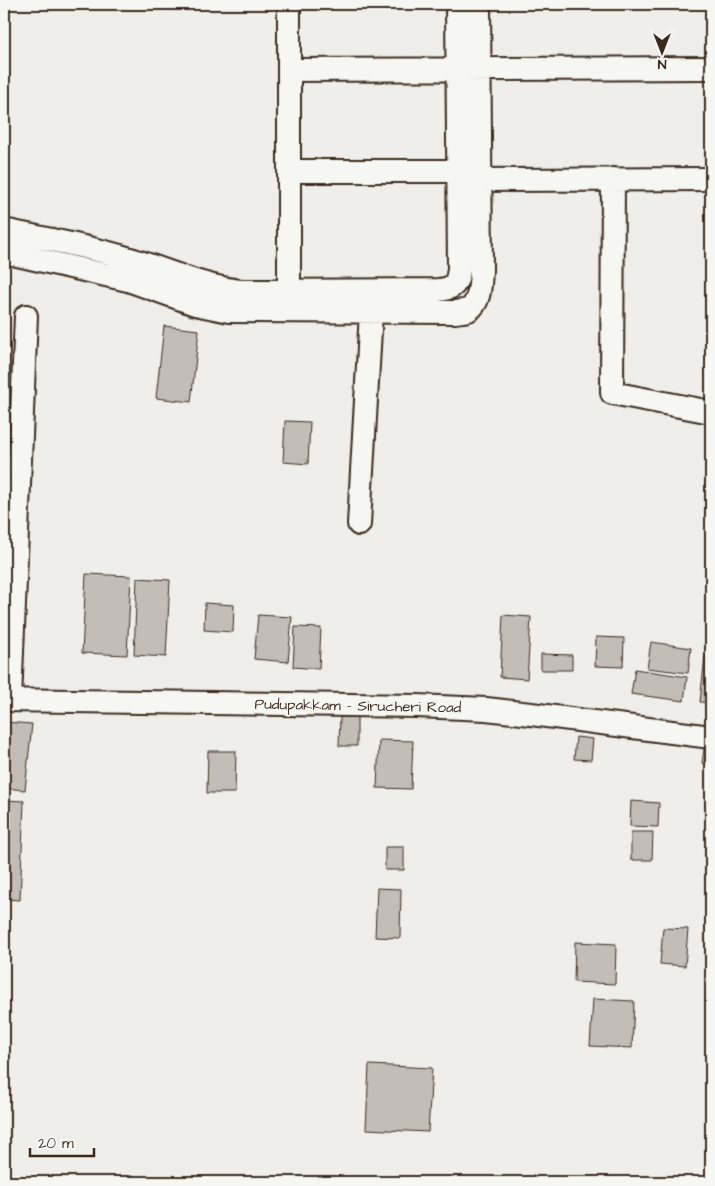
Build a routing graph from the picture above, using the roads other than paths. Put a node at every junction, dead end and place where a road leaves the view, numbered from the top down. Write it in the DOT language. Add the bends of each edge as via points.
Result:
graph roads {
  1 [pos="288,4"];
  2 [pos="457,4"];
  3 [pos="479,4"];
  4 [pos="711,68"];
  5 [pos="289,70"];
  6 [pos="468,70"];
  7 [pos="289,171"];
  8 [pos="458,171"];
  9 [pos="613,179"];
  10 [pos="711,179"];
  11 [pos="480,180"];
  12 [pos="4,230"];
  13 [pos="4,252"];
  14 [pos="290,301"];
  15 [pos="371,312"];
  16 [pos="26,316"];
  17 [pos="711,412"];
  18 [pos="359,524"];
  19 [pos="7,700"];
  20 [pos="711,737"];
  1 -- 5 [label="street"];
  2 -- 6 [label="street"];
  3 -- 6 [label="street"];
  4 -- 6 [label="street"];
  5 -- 6 [label="street"];
  5 -- 7 [label="street"];
  6 -- 8 [label="street"];
  6 -- 11 [label="street"];
  7 -- 8 [label="street"];
  7 -- 14 [label="street"];
  8 -- 11 [label="street"];
  8 -- 14 [label="street" via="459,269 455,285 438,290"];
  9 -- 10 [label="street"];
  9 -- 11 [label="street"];
  9 -- 17 [label="street" via="612,393"];
  11 -- 15 [label="street" via="480,283 472,306 456,312"];
  12 -- 14 [label="street" via="126,258 210,286"];
  13 -- 14 [label="street" via="128,280 215,309 242,312"];
  14 -- 15 [label="street"];
  15 -- 18 [label="street"];
  16 -- 19 [label="street"];
  19 -- 20 [label="street, Pudupakkam - Sirucheri Road" via="486,709"];
}
